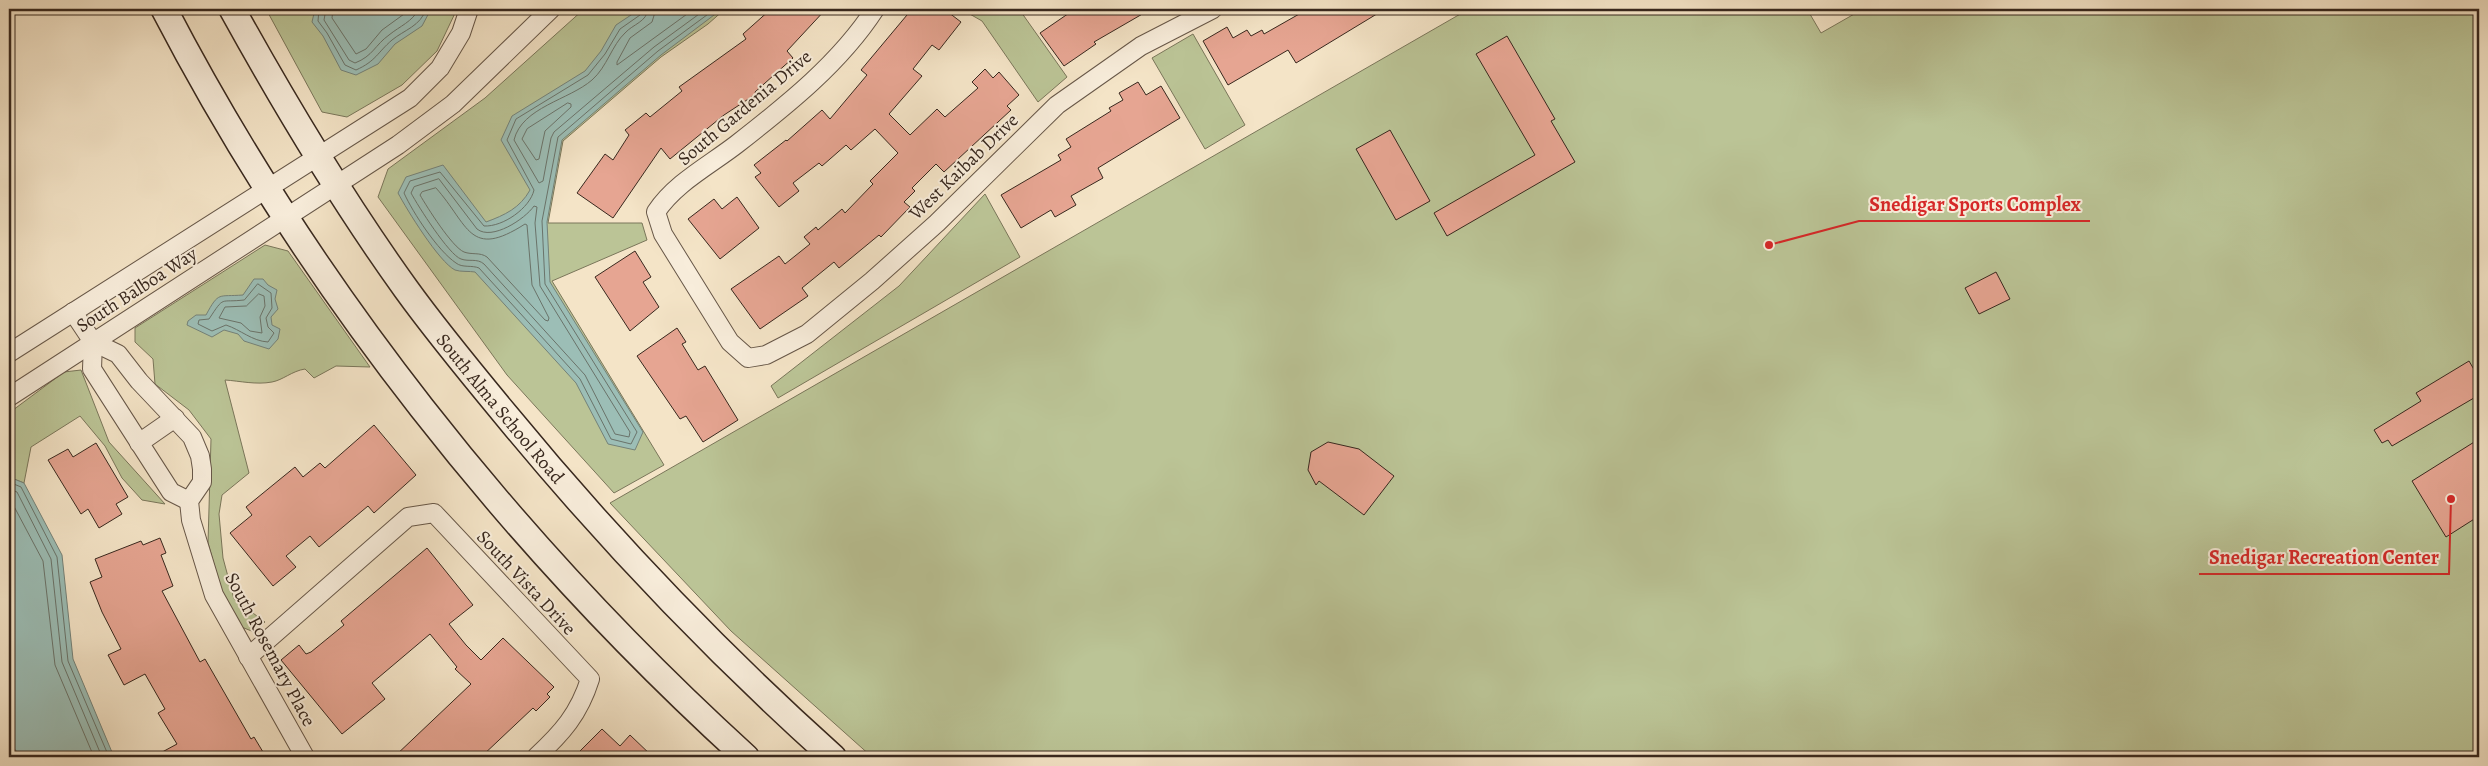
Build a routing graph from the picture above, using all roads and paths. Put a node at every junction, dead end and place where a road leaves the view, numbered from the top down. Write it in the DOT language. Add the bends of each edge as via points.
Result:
graph roads {
  1 [pos="164,9"];
  2 [pos="232,9"];
  3 [pos="469,9"];
  4 [pos="551,9"];
  5 [pos="875,9"];
  6 [pos="1213,9"];
  7 [pos="319,155"];
  8 [pos="336,184"];
  9 [pos="267,187"];
  10 [pos="287,217"];
  11 [pos="74,312"];
  12 [pos="93,342"];
  13 [pos="9,352"];
  14 [pos="748,358"];
  15 [pos="9,396"];
  16 [pos="175,418"];
  17 [pos="139,443"];
  18 [pos="190,501"];
  19 [pos="248,656"];
  20 [pos="305,757"];
  21 [pos="536,757"];
  22 [pos="746,757"];
  23 [pos="833,757"];
  1 -- 9 [label="main road"];
  2 -- 7 [label="main road, South Alma School Road"];
  3 -- 7 [label="street, South Balboa Way" via="461,33 440,68 410,98"];
  4 -- 8 [label="street, South Balboa Way" via="453,104 398,145"];
  5 -- 14 [label="street, South Gardenia Drive" via="862,28 812,82 738,144 667,196 656,212 663,234 730,342"];
  6 -- 14 [label="street, West Kaibab Drive" via="1141,46 1057,105 872,282 807,334 766,355"];
  7 -- 8 [label="main road, South Alma School Road"];
  7 -- 9 [label="street, South Balboa Way"];
  8 -- 10 [label="street, South Balboa Way"];
  8 -- 23 [label="main road, South Alma School Road" via="406,289 557,478 677,609 764,695"];
  9 -- 10 [label="main road"];
  9 -- 11 [label="street, South Balboa Way"];
  10 -- 12 [label="street, South Balboa Way"];
  10 -- 22 [label="main road" via="390,367 498,500 648,663"];
  11 -- 12 [label="street"];
  11 -- 13 [label="street, South Balboa Way"];
  12 -- 15 [label="street, South Balboa Way"];
  12 -- 16 [label="street" via="118,354"];
  12 -- 17 [label="street" via="92,369"];
  16 -- 17 [label="street"];
  16 -- 18 [label="street" via="192,437 200,456 202,482"];
  17 -- 18 [label="street" via="171,492"];
  18 -- 19 [label="street, South Rosemary Place" via="191,520 214,595"];
  19 -- 20 [label="street, South Rosemary Place"];
  19 -- 21 [label="street, South Vista Drive" via="408,517 434,513 590,679 583,702 559,736"];
}
